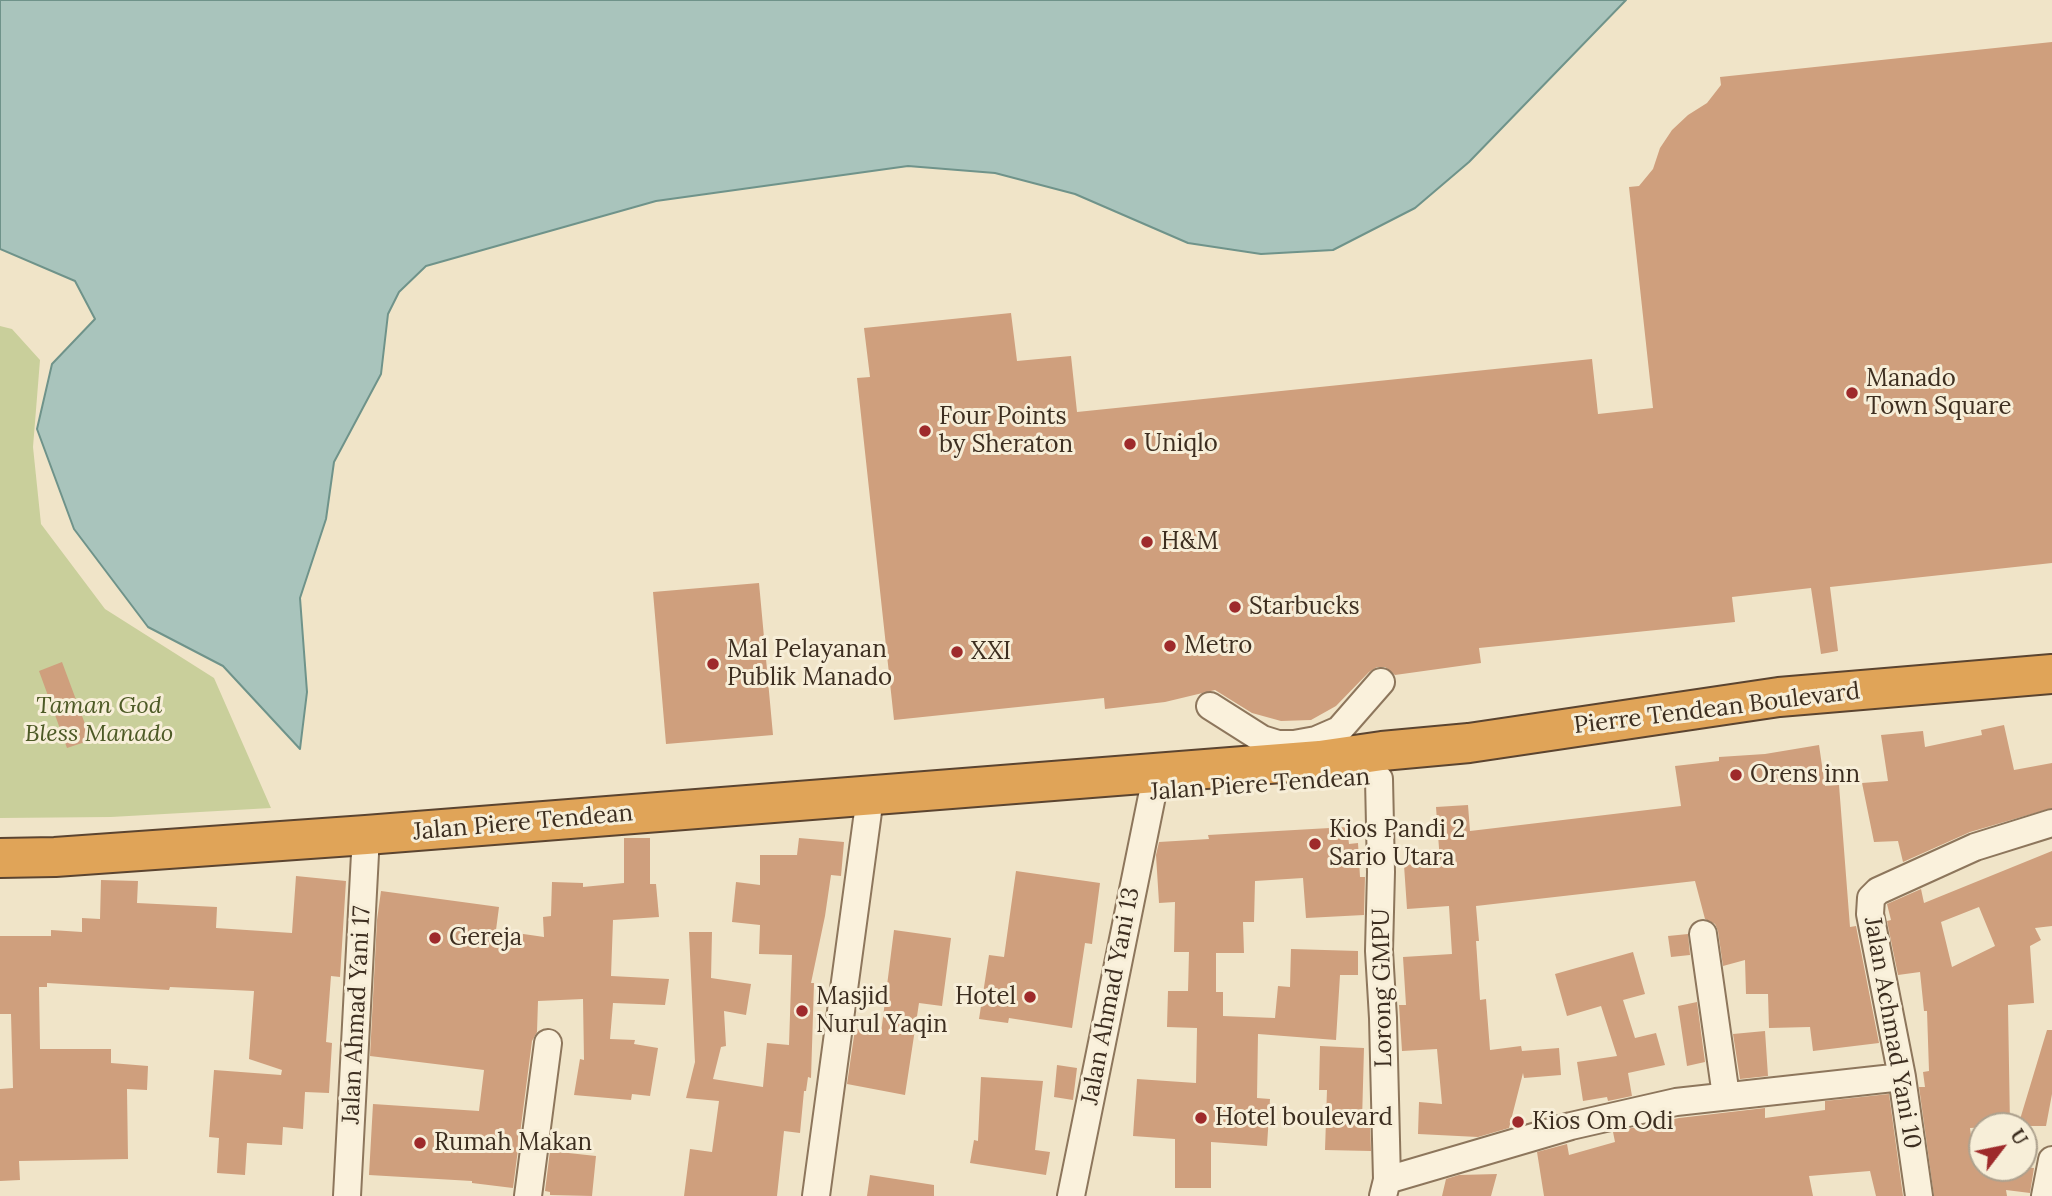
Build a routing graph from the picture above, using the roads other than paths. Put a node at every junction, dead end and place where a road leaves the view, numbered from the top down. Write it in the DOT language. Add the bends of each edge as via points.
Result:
graph roads {
  1 [pos="2052,674"];
  2 [pos="1381,682"];
  3 [pos="1210,706"];
  4 [pos="1262,739"];
  5 [pos="1366,753"];
  6 [pos="1237,767"];
  7 [pos="1045,781"];
  8 [pos="1152,796"];
  9 [pos="870,797"];
  10 [pos="2052,823"];
  11 [pos="366,835"];
  12 [pos="0,858"];
  13 [pos="1703,934"];
  14 [pos="548,1043"];
  15 [pos="1902,1077"];
  16 [pos="1726,1096"];
  17 [pos="2052,1160"];
  18 [pos="1385,1188"];
  19 [pos="347,1196"];
  20 [pos="527,1196"];
  21 [pos="816,1196"];
  22 [pos="1070,1196"];
  23 [pos="1919,1196"];
  24 [pos="2045,1196"];
  1 -- 5 [label="highway, Pierre Tendean Boulevard" via="1779,697 1469,743"];
  2 -- 5 [label="street"];
  3 -- 4 [label="street"];
  4 -- 5 [label="street" via="1278,744 1316,740"];
  4 -- 6 [label="street"];
  5 -- 6 [label="highway, Jalan Piere Tendean"];
  5 -- 8 [label="highway, Jalan Piere Tendean"];
  5 -- 18 [label="street, Lorong GMPU" via="1381,872 1378,951"];
  6 -- 7 [label="highway, Jalan Piere Tendean"];
  7 -- 8 [label="highway, Jalan Piere Tendean" via="1121,788"];
  7 -- 9 [label="highway, Jalan Piere Tendean"];
  8 -- 22 [label="street, Jalan Ahmad Yani 13"];
  9 -- 11 [label="highway, Jalan Piere Tendean"];
  9 -- 21 [label="street"];
  10 -- 15 [label="street, Jalan Achmad Yani 10" via="1975,847 1871,898 1870,914"];
  11 -- 12 [label="highway, Jalan Piere Tendean"];
  11 -- 19 [label="street, Jalan Ahmad Yani 17"];
  13 -- 16 [label="street"];
  14 -- 20 [label="street"];
  15 -- 16 [label="street"];
  15 -- 23 [label="street, Jalan Achmad Yani 10"];
  16 -- 18 [label="street" via="1676,1102 1571,1126"];
  17 -- 24 [label="street"];
}
